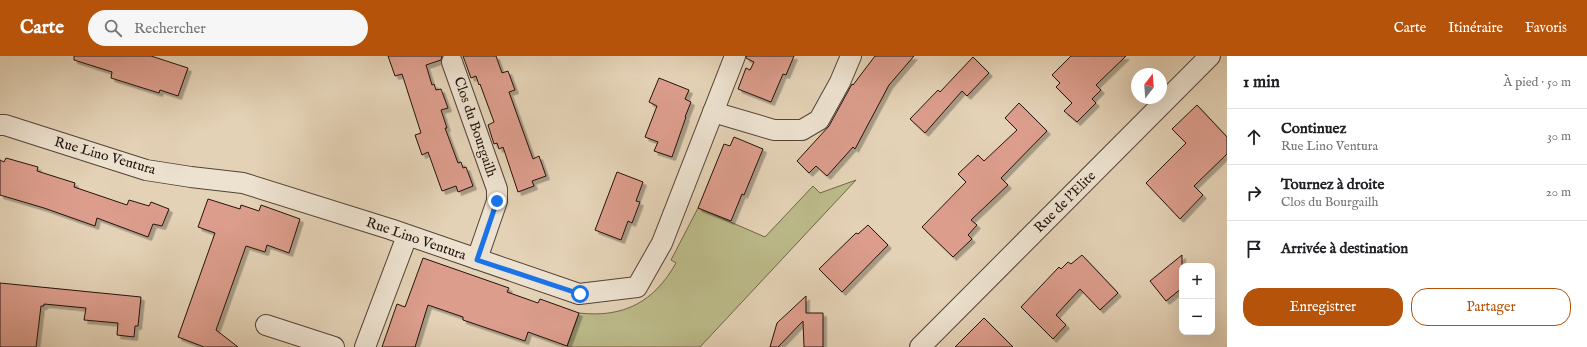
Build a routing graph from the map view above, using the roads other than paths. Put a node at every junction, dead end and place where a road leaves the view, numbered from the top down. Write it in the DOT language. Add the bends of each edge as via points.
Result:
graph roads {
  1 [pos="735,56"];
  2 [pos="851,56"];
  3 [pos="1210,56"];
  4 [pos="452,62"];
  5 [pos="713,112"];
  6 [pos="0,125"];
  7 [pos="407,236"];
  8 [pos="477,260"];
  9 [pos="266,325"];
  10 [pos="334,347"];
  11 [pos="365,347"];
  12 [pos="920,347"];
  1 -- 5 [label="street, Rue Lino Ventura"];
  2 -- 5 [label="street" via="819,120 802,130 774,130"];
  3 -- 12 [label="street, Rue de l'Elite"];
  4 -- 8 [label="street, Clos du Bourgailh" via="496,189 497,201"];
  5 -- 8 [label="street, Rue Lino Ventura" via="662,243 636,287 580,294"];
  6 -- 7 [label="street, Rue Lino Ventura" via="146,170 243,183"];
  7 -- 8 [label="street, Rue Lino Ventura"];
  7 -- 11 [label="street"];
  9 -- 10 [label="street"];
}
